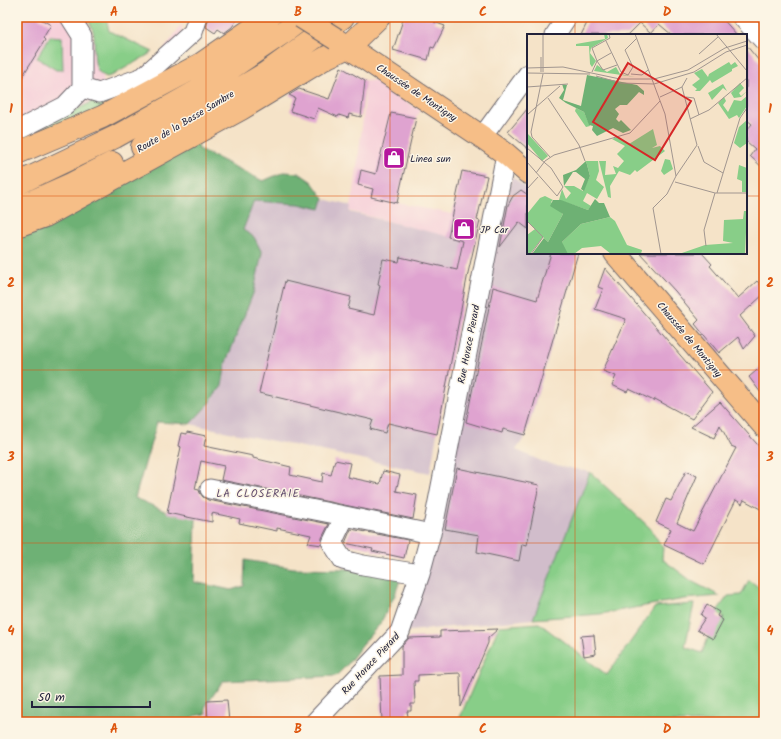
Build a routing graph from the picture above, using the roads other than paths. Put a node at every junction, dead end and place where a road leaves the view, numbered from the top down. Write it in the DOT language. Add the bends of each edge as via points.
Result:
graph roads {
  1 [pos="70,17"];
  2 [pos="198,17"];
  3 [pos="269,17"];
  4 [pos="303,17"];
  5 [pos="343,17"];
  6 [pos="379,17"];
  7 [pos="567,17"];
  8 [pos="742,17"];
  9 [pos="556,34"];
  10 [pos="764,41"];
  11 [pos="342,43"];
  12 [pos="527,75"];
  13 [pos="82,88"];
  14 [pos="17,128"];
  15 [pos="482,137"];
  16 [pos="17,153"];
  17 [pos="506,154"];
  18 [pos="527,172"];
  19 [pos="17,184"];
  20 [pos="17,208"];
  21 [pos="17,226"];
  22 [pos="616,254"];
  23 [pos="764,426"];
  24 [pos="210,489"];
  25 [pos="345,516"];
  26 [pos="431,534"];
  27 [pos="420,574"];
  28 [pos="315,722"];
  1 -- 13 [label="street" via="82,36"];
  2 -- 13 [label="street" via="192,32 143,77 99,94"];
  3 -- 16 [label="main road" via="201,64 102,117"];
  4 -- 11 [label="main road, Chaussée de Montigny, bridge"];
  4 -- 19 [label="main road, Route de la Basse Sambre" via="199,90 115,138"];
  5 -- 20 [label="main road, Route de la Basse Sambre" via="266,73 141,148"];
  6 -- 11 [label="main road"];
  7 -- 9 [label="street"];
  8 -- 10 [label="street"];
  11 -- 15 [label="main road, Chaussée de Montigny"];
  11 -- 21 [label="main road" via="327,57 241,109 46,216"];
  12 -- 15 [label="street"];
  13 -- 14 [label="street" via="65,106 22,128"];
  15 -- 17 [label="main road, Chaussée de Montigny"];
  17 -- 18 [label="main road, Chaussée de Montigny"];
  17 -- 26 [label="street, Rue Horace Pierard"];
  22 -- 23 [label="main road, Chaussée de Montigny"];
  24 -- 25 [label="street"];
  25 -- 26 [label="street"];
  25 -- 27 [label="street" via="332,543 343,560"];
  26 -- 27 [label="street, Rue Horace Pierard"];
  27 -- 28 [label="street, Rue Horace Pierard" via="400,632"];
}
